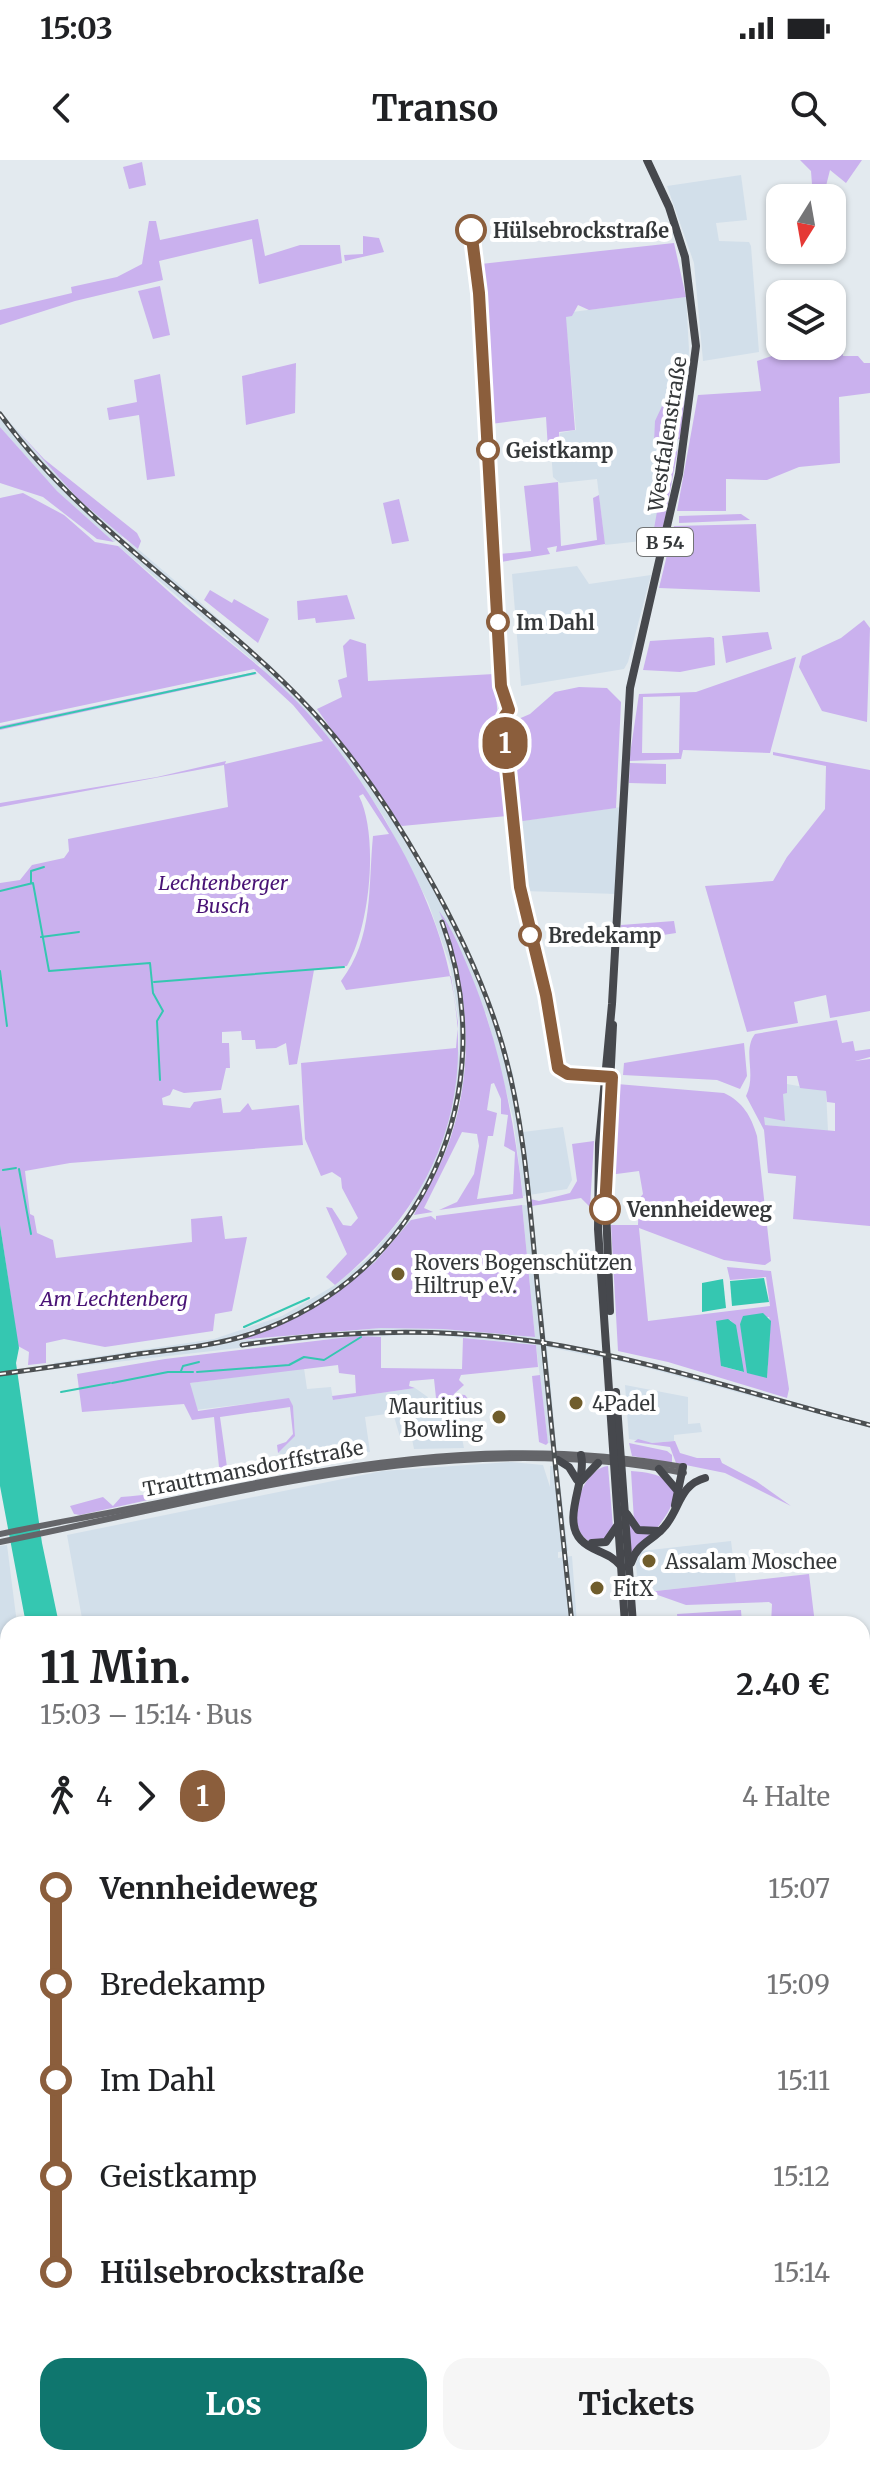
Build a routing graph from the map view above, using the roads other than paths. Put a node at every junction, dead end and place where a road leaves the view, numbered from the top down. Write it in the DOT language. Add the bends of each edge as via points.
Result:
graph roads {
  1 [pos="647,160"];
  2 [pos="558,1460"];
  3 [pos="580,1460"];
  4 [pos="598,1463"];
  5 [pos="659,1469"];
  6 [pos="682,1471"];
  7 [pos="620,1476"];
  8 [pos="705,1478"];
  9 [pos="578,1483"];
  10 [pos="676,1490"];
  11 [pos="679,1500"];
  12 [pos="674,1509"];
  13 [pos="626,1512"];
  14 [pos="619,1522"];
  15 [pos="70,1525"];
  16 [pos="660,1531"];
  17 [pos="2,1533"];
  18 [pos="2,1542"];
  19 [pos="584,1543"];
  20 [pos="626,1568"];
  21 [pos="625,1616"];
  22 [pos="632,1616"];
  1 -- 7 [label="main road, Westfalenstraße / B 54" via="683,246 696,346 677,488 630,688 597,1216"];
  2 -- 3 [label="main road, Trauttmansdorffstraße"];
  2 -- 9 [label="main road"];
  2 -- 15 [label="main road, Trauttmansdorffstraße" via="461,1460 353,1470"];
  3 -- 4 [label="main road, Trauttmansdorffstraße"];
  3 -- 6 [label="main road, Trauttmansdorffstraße"];
  3 -- 9 [label="main road"];
  3 -- 15 [label="main road, Trauttmansdorffstraße" via="452,1454 341,1465"];
  4 -- 5 [label="main road, Trauttmansdorffstraße"];
  4 -- 9 [label="main road"];
  5 -- 6 [label="main road, Trauttmansdorffstraße"];
  5 -- 10 [label="main road"];
  6 -- 10 [label="main road"];
  6 -- 11 [label="main road"];
  7 -- 13 [label="main road, B 54"];
  7 -- 14 [label="main road, B 54"];
  8 -- 11 [label="main road" via="689,1486"];
  9 -- 19 [label="main road" via="574,1522"];
  10 -- 12 [label="main road"];
  11 -- 12 [label="main road"];
  12 -- 16 [label="main road"];
  13 -- 16 [label="main road" via="638,1530"];
  13 -- 20 [label="main road, B 54"];
  14 -- 19 [label="main road" via="606,1542"];
  14 -- 20 [label="main road, B 54"];
  15 -- 17 [label="main road"];
  15 -- 18 [label="main road"];
  16 -- 20 [label="main road" via="637,1549"];
  19 -- 20 [label="main road" via="612,1555"];
  20 -- 21 [label="main road, B 54"];
  20 -- 22 [label="main road, B 54"];
}
